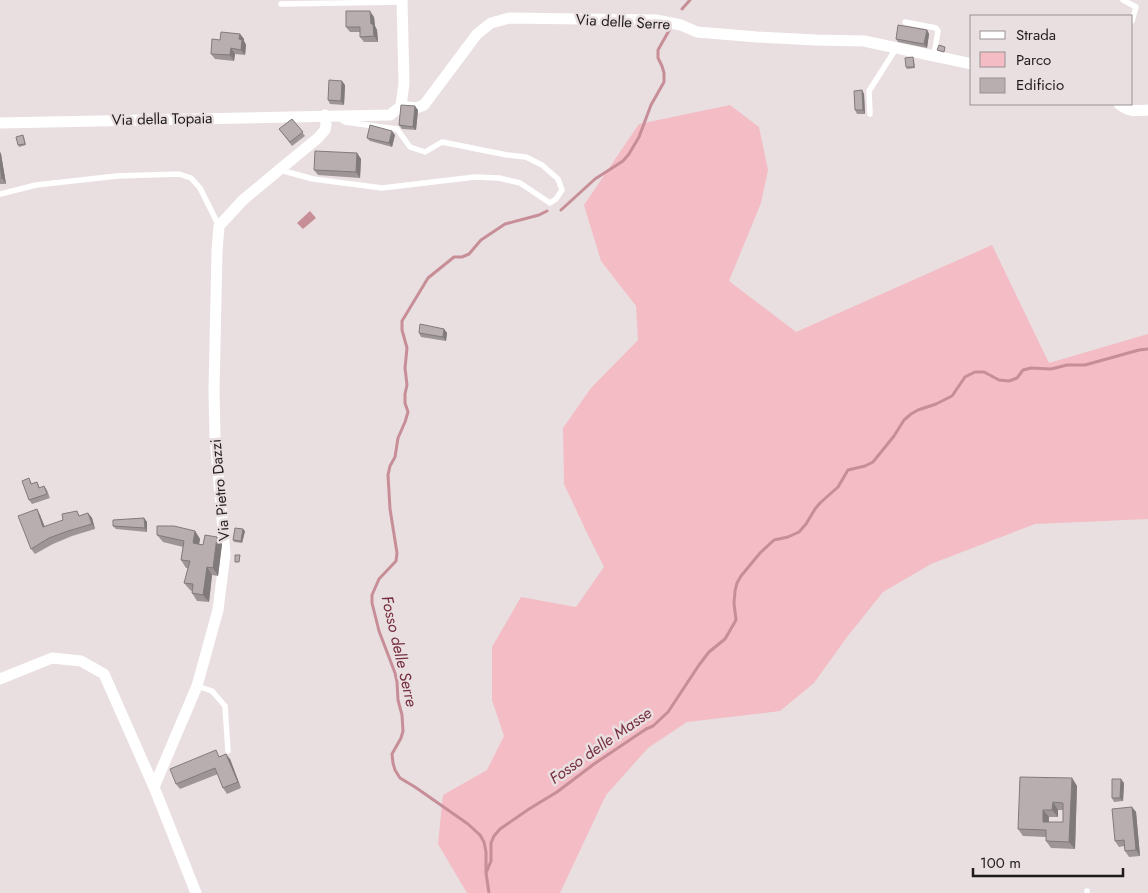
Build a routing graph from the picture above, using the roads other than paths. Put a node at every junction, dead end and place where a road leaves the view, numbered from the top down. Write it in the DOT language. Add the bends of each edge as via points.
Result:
graph roads {
  1 [pos="1123,0"];
  2 [pos="380,1"];
  3 [pos="402,1"];
  4 [pos="281,4"];
  5 [pos="1133,18"];
  6 [pos="905,22"];
  7 [pos="897,47"];
  8 [pos="934,55"];
  9 [pos="970,64"];
  10 [pos="1121,105"];
  11 [pos="401,106"];
  12 [pos="1148,110"];
  13 [pos="870,114"];
  14 [pos="330,115"];
  15 [pos="0,123"];
  16 [pos="279,170"];
  17 [pos="0,194"];
  18 [pos="219,226"];
  19 [pos="0,679"];
  20 [pos="197,686"];
  21 [pos="228,752"];
  22 [pos="154,787"];
  23 [pos="196,893"];
  1 -- 5 [label="lane" via="1136,7"];
  2 -- 3 [label="lane"];
  2 -- 4 [label="lane"];
  3 -- 11 [label="street" via="404,83"];
  6 -- 8 [label="lane" via="936,28"];
  7 -- 8 [label="street, Via delle Serre"];
  7 -- 11 [label="street, Via delle Serre" via="864,41 697,32 656,20 509,18 491,23 477,34 424,105 416,108"];
  7 -- 13 [label="lane" via="869,91"];
  8 -- 9 [label="street, Via delle Serre"];
  10 -- 12 [label="street" via="1130,111"];
  11 -- 14 [label="street, Via della Topaia" via="390,115"];
  14 -- 15 [label="street, Via della Topaia"];
  14 -- 16 [label="street" via="318,138"];
  14 -- 16 [label="lane" via="345,122 396,129 410,147 425,152 442,142 526,157 558,179 562,190 550,203 520,183 499,178 475,177 382,188 313,179"];
  16 -- 18 [label="street" via="243,200"];
  17 -- 18 [label="lane" via="36,185 118,176 179,174 192,178 200,188"];
  18 -- 20 [label="street, Via Pietro Dazzi" via="214,391 225,554 218,610"];
  19 -- 22 [label="street" via="52,658 81,661 104,674"];
  20 -- 21 [label="lane" via="212,691 225,706"];
  20 -- 22 [label="street, Via Pietro Dazzi"];
  22 -- 23 [label="street"];
}
